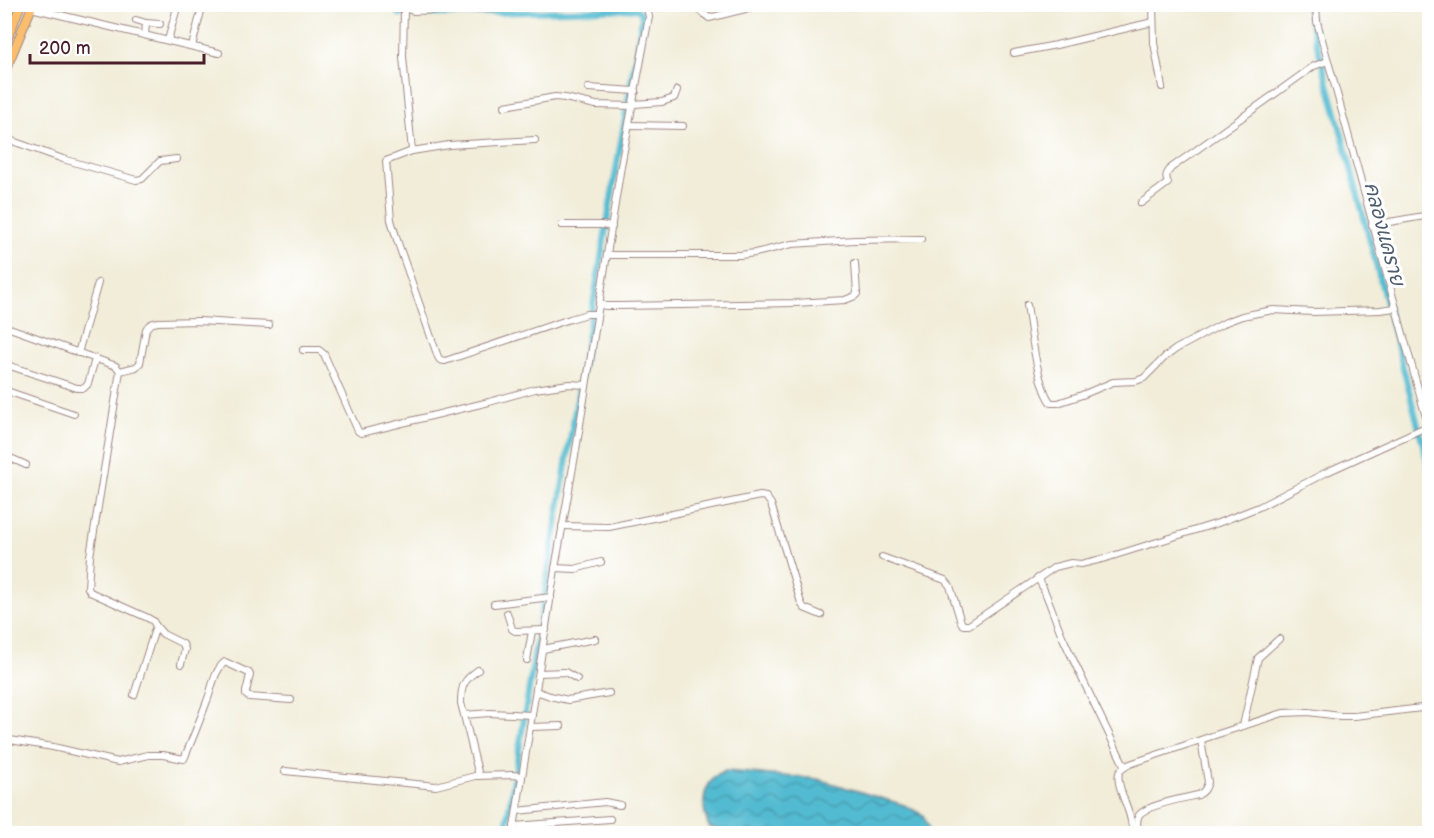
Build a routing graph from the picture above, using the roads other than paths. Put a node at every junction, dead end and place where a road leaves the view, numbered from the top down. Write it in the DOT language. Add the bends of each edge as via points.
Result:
graph roads {
  1 [pos="21,4"];
  2 [pos="178,4"];
  3 [pos="203,4"];
  4 [pos="598,4"];
  5 [pos="765,4"];
  6 [pos="1153,4"];
  7 [pos="1316,4"];
  8 [pos="32,6"];
  9 [pos="644,6"];
  10 [pos="402,10"];
  11 [pos="136,20"];
  12 [pos="1153,22"];
  13 [pos="146,23"];
  14 [pos="160,24"];
  15 [pos="145,35"];
  16 [pos="168,40"];
  17 [pos="192,46"];
  18 [pos="4,47"];
  19 [pos="219,53"];
  20 [pos="1014,53"];
  21 [pos="1325,62"];
  22 [pos="4,74"];
  23 [pos="1162,87"];
  24 [pos="588,88"];
  25 [pos="677,90"];
  26 [pos="636,91"];
  27 [pos="630,105"];
  28 [pos="505,106"];
  29 [pos="630,125"];
  30 [pos="683,126"];
  31 [pos="4,138"];
  32 [pos="535,140"];
  33 [pos="412,151"];
  34 [pos="177,159"];
  35 [pos="1141,202"];
  36 [pos="1430,215"];
  37 [pos="561,225"];
  38 [pos="1372,225"];
  39 [pos="611,226"];
  40 [pos="921,239"];
  41 [pos="608,255"];
  42 [pos="855,263"];
  43 [pos="98,283"];
  44 [pos="600,303"];
  45 [pos="1027,305"];
  46 [pos="1392,308"];
  47 [pos="593,314"];
  48 [pos="269,325"];
  49 [pos="4,326"];
  50 [pos="303,350"];
  51 [pos="78,353"];
  52 [pos="96,359"];
  53 [pos="4,364"];
  54 [pos="120,371"];
  55 [pos="582,385"];
  56 [pos="4,390"];
  57 [pos="1419,395"];
  58 [pos="1430,396"];
  59 [pos="74,414"];
  60 [pos="1427,429"];
  61 [pos="4,455"];
  62 [pos="26,465"];
  63 [pos="562,526"];
  64 [pos="882,557"];
  65 [pos="601,562"];
  66 [pos="555,568"];
  67 [pos="1038,578"];
  68 [pos="551,597"];
  69 [pos="494,604"];
  70 [pos="507,613"];
  71 [pos="821,615"];
  72 [pos="156,626"];
  73 [pos="546,630"];
  74 [pos="532,631"];
  75 [pos="595,639"];
  76 [pos="1279,639"];
  77 [pos="543,649"];
  78 [pos="527,660"];
  79 [pos="181,664"];
  80 [pos="478,670"];
  81 [pos="539,673"];
  82 [pos="577,679"];
  83 [pos="536,691"];
  84 [pos="609,693"];
  85 [pos="134,695"];
  86 [pos="291,700"];
  87 [pos="1430,707"];
  88 [pos="527,714"];
  89 [pos="464,715"];
  90 [pos="561,726"];
  91 [pos="1244,726"];
  92 [pos="530,727"];
  93 [pos="4,739"];
  94 [pos="1202,740"];
  95 [pos="1125,767"];
  96 [pos="285,771"];
  97 [pos="479,776"];
  98 [pos="518,776"];
  99 [pos="620,805"];
  100 [pos="517,810"];
  101 [pos="610,819"];
  102 [pos="514,830"];
  103 [pos="1133,834"];
  104 [pos="1138,834"];
  1 -- 18 [label="main road"];
  2 -- 16 [label="street"];
  3 -- 17 [label="street"];
  4 -- 10 [label="street"];
  5 -- 9 [label="street" via="709,18 693,7"];
  6 -- 12 [label="street"];
  7 -- 21 [label="street"];
  8 -- 15 [label="street"];
  8 -- 22 [label="main road"];
  9 -- 26 [label="street" via="649,17"];
  10 -- 33 [label="street"];
  11 -- 13 [label="street"];
  12 -- 20 [label="street"];
  12 -- 23 [label="street"];
  13 -- 14 [label="street"];
  13 -- 15 [label="street"];
  15 -- 16 [label="street"];
  16 -- 17 [label="street"];
  17 -- 19 [label="street"];
  21 -- 35 [label="street" via="1171,168 1168,183"];
  21 -- 38 [label="street"];
  24 -- 26 [label="street"];
  25 -- 27 [label="street" via="674,98 668,100"];
  26 -- 27 [label="street"];
  27 -- 28 [label="street" via="596,105 555,97"];
  27 -- 29 [label="street"];
  29 -- 30 [label="street"];
  29 -- 39 [label="street"];
  31 -- 34 [label="street" via="136,180 142,180 160,161"];
  32 -- 33 [label="street"];
  33 -- 47 [label="street" via="386,161 388,196 398,243 440,360"];
  36 -- 38 [label="street"];
  37 -- 39 [label="street"];
  38 -- 46 [label="street"];
  39 -- 41 [label="street"];
  40 -- 41 [label="street" via="792,244 740,255"];
  41 -- 44 [label="street"];
  42 -- 44 [label="street" via="857,294 845,300 618,306"];
  43 -- 51 [label="street"];
  44 -- 47 [label="street"];
  45 -- 46 [label="street" via="1041,382 1051,403 1113,382 1144,378 1176,348 1242,316 1273,310"];
  46 -- 57 [label="street"];
  47 -- 55 [label="street"];
  48 -- 54 [label="street" via="152,323 146,329 140,363"];
  49 -- 51 [label="street"];
  50 -- 55 [label="street" via="324,354 362,433 535,389"];
  51 -- 52 [label="street"];
  52 -- 53 [label="street" via="84,388"];
  52 -- 54 [label="street"];
  54 -- 72 [label="street" via="88,588 148,618"];
  55 -- 63 [label="street"];
  56 -- 59 [label="street"];
  57 -- 58 [label="street"];
  57 -- 60 [label="street"];
  60 -- 67 [label="street" via="1240,515 1106,558 1062,564"];
  61 -- 62 [label="street"];
  63 -- 66 [label="street"];
  63 -- 71 [label="street" via="609,527 766,497 801,603"];
  64 -- 67 [label="street" via="945,580 966,626"];
  65 -- 66 [label="street" via="575,569"];
  66 -- 68 [label="street"];
  67 -- 95 [label="street"];
  68 -- 69 [label="street"];
  68 -- 73 [label="street"];
  70 -- 74 [label="street" via="512,629"];
  72 -- 79 [label="street" via="183,644"];
  72 -- 85 [label="street"];
  73 -- 74 [label="street"];
  73 -- 77 [label="street"];
  74 -- 78 [label="street"];
  75 -- 77 [label="street"];
  76 -- 91 [label="street" via="1258,658"];
  77 -- 81 [label="street"];
  80 -- 89 [label="street" via="463,685"];
  81 -- 82 [label="street" via="565,672"];
  81 -- 83 [label="street"];
  83 -- 84 [label="street" via="568,700"];
  83 -- 88 [label="street"];
  86 -- 93 [label="street" via="249,697 249,673 225,662 216,675 184,759 148,755 118,762"];
  87 -- 91 [label="street" via="1347,716 1283,713"];
  88 -- 89 [label="street"];
  88 -- 92 [label="street"];
  89 -- 97 [label="street"];
  90 -- 92 [label="street"];
  91 -- 94 [label="street"];
  92 -- 98 [label="street"];
  94 -- 95 [label="street"];
  94 -- 104 [label="street" via="1207,787 1198,795 1144,810 1137,821"];
  95 -- 103 [label="street" via="1118,776"];
  96 -- 97 [label="street" via="436,786"];
  97 -- 98 [label="street"];
  98 -- 100 [label="street"];
  99 -- 100 [label="street" via="605,802"];
  100 -- 102 [label="street"];
  101 -- 102 [label="street"];
}
